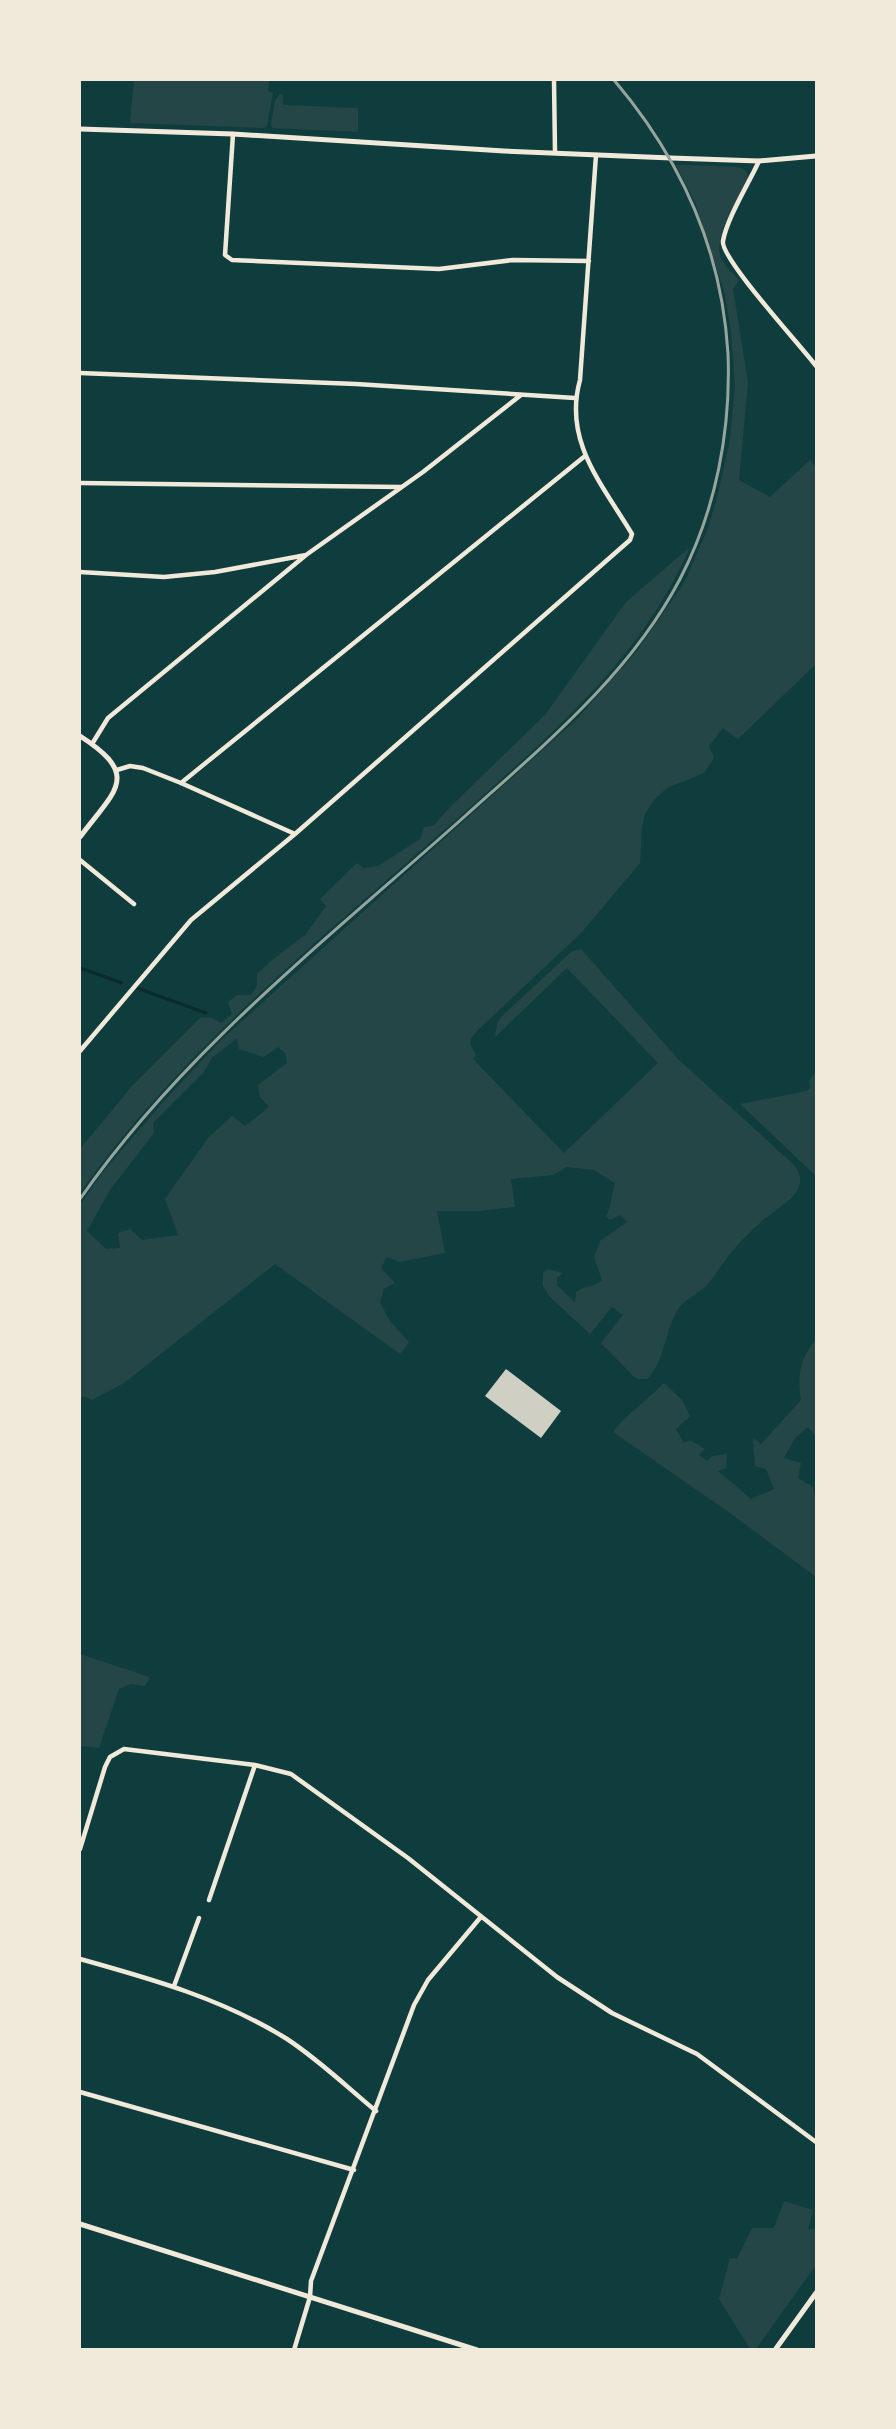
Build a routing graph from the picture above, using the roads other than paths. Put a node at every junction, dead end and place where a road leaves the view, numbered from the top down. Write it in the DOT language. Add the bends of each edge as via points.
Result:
graph roads {
  1 [pos="554,80"];
  2 [pos="80,129"];
  3 [pos="233,134"];
  4 [pos="555,152"];
  5 [pos="596,154"];
  6 [pos="816,156"];
  7 [pos="759,161"];
  8 [pos="589,261"];
  9 [pos="816,366"];
  10 [pos="80,373"];
  11 [pos="521,395"];
  12 [pos="575,398"];
  13 [pos="585,456"];
  14 [pos="80,483"];
  15 [pos="401,487"];
  16 [pos="306,555"];
  17 [pos="80,572"];
  18 [pos="80,736"];
  19 [pos="92,744"];
  20 [pos="117,770"];
  21 [pos="181,783"];
  22 [pos="295,834"];
  23 [pos="80,837"];
  24 [pos="80,860"];
  25 [pos="134,904"];
  26 [pos="80,1051"];
  27 [pos="255,1765"];
  28 [pos="80,1849"];
  29 [pos="209,1900"];
  30 [pos="199,1918"];
  31 [pos="480,1918"];
  32 [pos="80,1959"];
  33 [pos="174,1986"];
  34 [pos="80,2092"];
  35 [pos="376,2111"];
  36 [pos="816,2142"];
  37 [pos="354,2170"];
  38 [pos="80,2224"];
  39 [pos="816,2293"];
  40 [pos="310,2297"];
  41 [pos="294,2349"];
  42 [pos="477,2349"];
  43 [pos="775,2349"];
  1 -- 4 [label="street"];
  2 -- 3 [label="street"];
  3 -- 4 [label="street"];
  3 -- 8 [label="street" via="225,255 232,260 440,269 513,260"];
  4 -- 5 [label="street"];
  5 -- 7 [label="street"];
  5 -- 8 [label="street"];
  6 -- 7 [label="street"];
  7 -- 9 [label="street" via="723,246 735,268"];
  8 -- 12 [label="street" via="580,380"];
  10 -- 11 [label="street"];
  11 -- 12 [label="street"];
  11 -- 15 [label="street"];
  12 -- 13 [label="street" via="577,431"];
  13 -- 21 [label="street"];
  13 -- 22 [label="street" via="632,534 630,540"];
  14 -- 15 [label="street"];
  15 -- 16 [label="street"];
  16 -- 17 [label="street" via="164,577"];
  16 -- 19 [label="street" via="108,718"];
  18 -- 19 [label="street"];
  19 -- 20 [label="street"];
  20 -- 21 [label="street" via="143,768"];
  20 -- 23 [label="street" via="115,789"];
  21 -- 22 [label="street"];
  22 -- 26 [label="street" via="191,920"];
  24 -- 25 [label="street"];
  27 -- 28 [label="street" via="124,1749 110,1757 105,1767"];
  27 -- 29 [label="street"];
  27 -- 31 [label="street" via="300,1780 408,1858"];
  30 -- 33 [label="street"];
  31 -- 35 [label="street" via="428,1980 414,2005"];
  31 -- 36 [label="street" via="612,2013 697,2054"];
  32 -- 33 [label="street"];
  33 -- 35 [label="street" via="239,2012 289,2040"];
  34 -- 37 [label="street"];
  35 -- 37 [label="street"];
  37 -- 40 [label="street" via="311,2282"];
  38 -- 40 [label="street"];
  39 -- 43 [label="street"];
  40 -- 41 [label="street"];
  40 -- 42 [label="street"];
}
